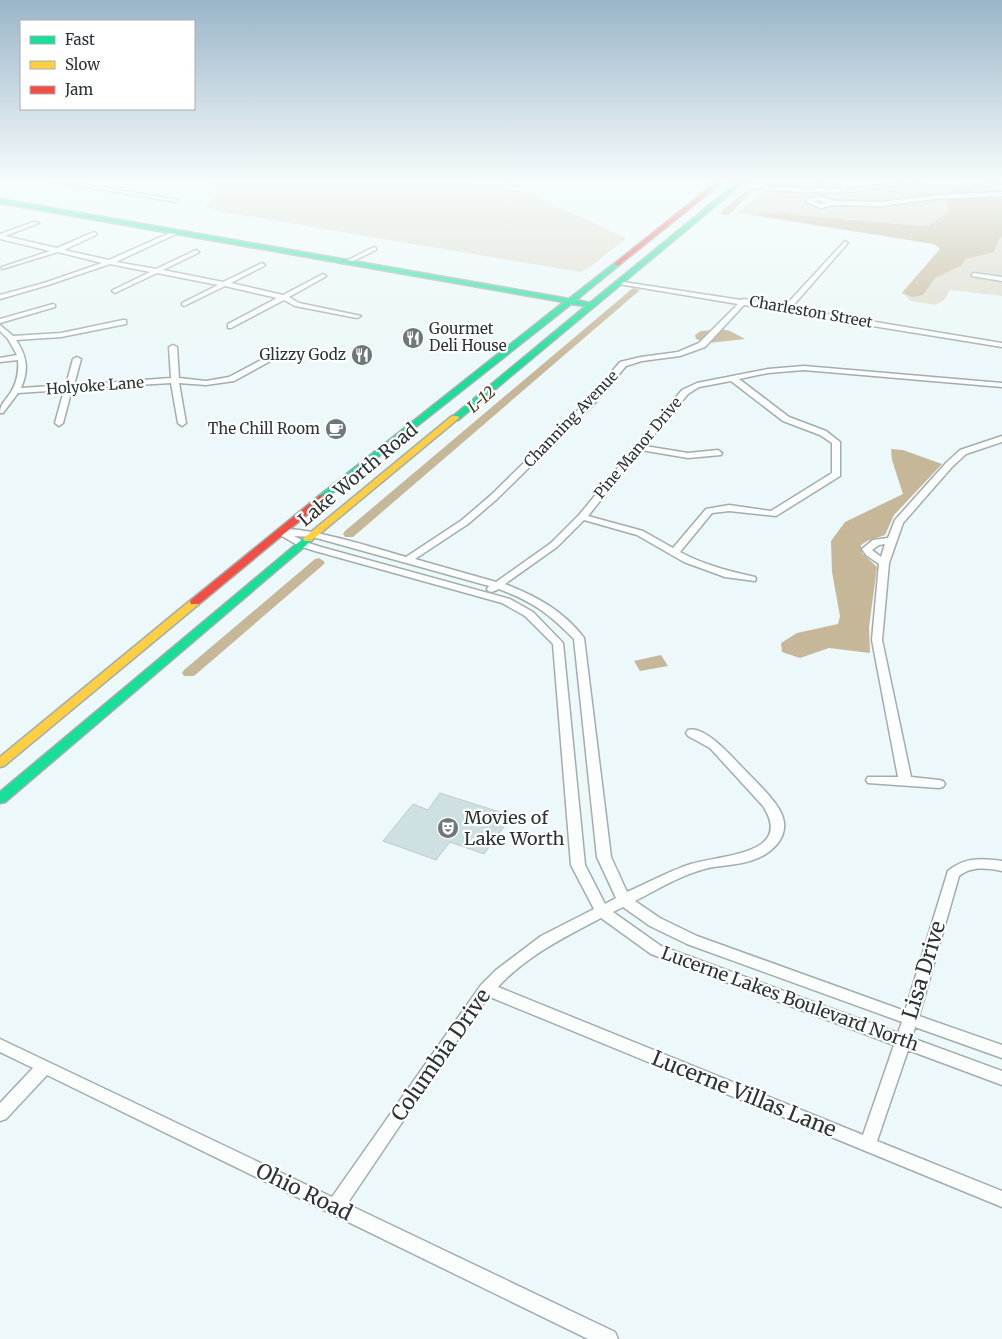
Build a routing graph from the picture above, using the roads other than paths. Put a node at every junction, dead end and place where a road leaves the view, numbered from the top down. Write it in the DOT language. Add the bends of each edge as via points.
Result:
graph roads {
  1 [pos="28,243"];
  2 [pos="73,243"];
  3 [pos="139,243"];
  4 [pos="146,243"];
  5 [pos="234,243"];
  6 [pos="642,243"];
  7 [pos="665,243"];
  8 [pos="844,243"];
  9 [pos="374,249"];
  10 [pos="56,251"];
  11 [pos="196,252"];
  12 [pos="98,260"];
  13 [pos="110,262"];
  14 [pos="345,263"];
  15 [pos="262,265"];
  16 [pos="4,268"];
  17 [pos="159,271"];
  18 [pos="974,275"];
  19 [pos="323,276"];
  20 [pos="1002,279"];
  21 [pos="619,282"];
  22 [pos="225,284"];
  23 [pos="115,291"];
  24 [pos="0,292"];
  25 [pos="0,297"];
  26 [pos="286,298"];
  27 [pos="744,301"];
  28 [pos="571,302"];
  29 [pos="184,304"];
  30 [pos="591,305"];
  31 [pos="53,306"];
  32 [pos="787,308"];
  33 [pos="357,316"];
  34 [pos="0,321"];
  35 [pos="123,322"];
  36 [pos="231,326"];
  37 [pos="0,327"];
  38 [pos="13,338"];
  39 [pos="1002,345"];
  40 [pos="173,347"];
  41 [pos="281,354"];
  42 [pos="22,357"];
  43 [pos="78,359"];
  44 [pos="0,360"];
  45 [pos="492,365"];
  46 [pos="733,378"];
  47 [pos="175,380"];
  48 [pos="494,385"];
  49 [pos="1002,385"];
  50 [pos="71,387"];
  51 [pos="16,391"];
  52 [pos="0,411"];
  53 [pos="59,423"];
  54 [pos="182,423"];
  55 [pos="1002,439"];
  56 [pos="638,447"];
  57 [pos="718,453"];
  58 [pos="582,517"];
  59 [pos="280,532"];
  60 [pos="313,534"];
  61 [pos="892,541"];
  62 [pos="302,544"];
  63 [pos="675,552"];
  64 [pos="407,560"];
  65 [pos="884,564"];
  66 [pos="234,570"];
  67 [pos="751,579"];
  68 [pos="497,585"];
  69 [pos="485,594"];
  70 [pos="146,676"];
  71 [pos="692,733"];
  72 [pos="0,763"];
  73 [pos="872,780"];
  74 [pos="905,781"];
  75 [pos="938,784"];
  76 [pos="0,799"];
  77 [pos="1002,866"];
  78 [pos="624,900"];
  79 [pos="602,911"];
  80 [pos="486,989"];
  81 [pos="910,1020"];
  82 [pos="903,1040"];
  83 [pos="0,1045"];
  84 [pos="1002,1052"];
  85 [pos="44,1067"];
  86 [pos="1002,1078"];
  87 [pos="0,1114"];
  88 [pos="868,1144"];
  89 [pos="1002,1198"];
  90 [pos="335,1207"];
  91 [pos="608,1339"];
  1 -- 10 [label="street"];
  2 -- 10 [label="street"];
  3 -- 12 [label="street"];
  4 -- 13 [label="street"];
  5 -- 14 [label="main road"];
  6 -- 28 [label="main road, Lake Worth Road"];
  7 -- 21 [label="main road, Lake Worth Road"];
  8 -- 32 [label="street"];
  9 -- 14 [label="street"];
  10 -- 12 [label="street"];
  10 -- 16 [label="street"];
  11 -- 17 [label="street"];
  12 -- 13 [label="street"];
  12 -- 24 [label="street"];
  13 -- 17 [label="street"];
  13 -- 25 [label="street"];
  14 -- 28 [label="main road"];
  15 -- 22 [label="street"];
  17 -- 22 [label="street"];
  17 -- 23 [label="street"];
  18 -- 20 [label="street"];
  19 -- 26 [label="street"];
  21 -- 27 [label="street, Charleston Street"];
  21 -- 30 [label="main road, Lake Worth Road"];
  22 -- 26 [label="street"];
  22 -- 29 [label="street"];
  26 -- 33 [label="street" via="297,305"];
  26 -- 36 [label="street"];
  27 -- 32 [label="street, Charleston Street"];
  27 -- 64 [label="street, Channing Avenue" via="694,350 624,364 591,402 494,497 465,522"];
  28 -- 30 [label="main road"];
  28 -- 45 [label="main road, Lake Worth Road"];
  30 -- 48 [label="main road, Lake Worth Road"];
  31 -- 34 [label="street"];
  32 -- 39 [label="street, Charleston Street"];
  35 -- 38 [label="street" via="54,336"];
  37 -- 38 [label="street"];
  38 -- 42 [label="street"];
  40 -- 47 [label="street"];
  41 -- 47 [label="street, Holyoke Lane" via="231,379 206,382"];
  42 -- 44 [label="street"];
  42 -- 51 [label="street" via="22,373"];
  43 -- 50 [label="street"];
  45 -- 48 [label="main road" via="498,373"];
  45 -- 59 [label="main road, Lake Worth Road"];
  46 -- 49 [label="street, Pine Manor Drive" via="804,368"];
  46 -- 56 [label="street, Pine Manor Drive" via="697,385 685,392"];
  46 -- 63 [label="street" via="786,419 823,433 836,442 837,474 773,514 729,508 709,511"];
  47 -- 50 [label="street, Holyoke Lane"];
  47 -- 54 [label="street"];
  48 -- 60 [label="main road, Lake Worth Road"];
  50 -- 51 [label="street, Holyoke Lane"];
  50 -- 53 [label="street"];
  51 -- 52 [label="street"];
  55 -- 61 [label="street" via="963,452 948,464 898,522"];
  56 -- 57 [label="street" via="700,457"];
  56 -- 58 [label="street, Pine Manor Drive"];
  58 -- 63 [label="street" via="640,533"];
  58 -- 68 [label="street, Pine Manor Drive" via="554,545"];
  59 -- 60 [label="street, Lucerne Lakes Boulevard North"];
  59 -- 62 [label="street, Lucerne Lakes Boulevard North"];
  59 -- 66 [label="main road, Lake Worth Road"];
  60 -- 62 [label="main road, Lake Worth Road"];
  60 -- 64 [label="street, Lucerne Lakes Boulevard North"];
  61 -- 65 [label="street"];
  61 -- 65 [label="street" via="876,542 868,549"];
  62 -- 69 [label="street, Lucerne Lakes Boulevard North"];
  62 -- 70 [label="main road, Lake Worth Road"];
  63 -- 67 [label="street" via="729,575"];
  64 -- 68 [label="street, Lucerne Lakes Boulevard North"];
  65 -- 74 [label="street" via="877,640"];
  66 -- 70 [label="main road" via="190,617 142,659"];
  66 -- 72 [label="main road, Lake Worth Road"];
  68 -- 69 [label="street, Pine Manor Drive"];
  68 -- 78 [label="street, Lucerne Lakes Boulevard North" via="529,597 557,616 579,638 604,858"];
  69 -- 79 [label="street, Lucerne Lakes Boulevard North" via="529,614 558,643 578,865"];
  70 -- 76 [label="main road, Lake Worth Road"];
  71 -- 78 [label="street, Columbia Drive" via="714,745 768,803 776,817 777,832 769,846 748,858 684,871"];
  73 -- 74 [label="street"];
  74 -- 75 [label="street"];
  77 -- 81 [label="street, Lisa Drive" via="968,864 953,874"];
  78 -- 79 [label="street, Columbia Drive"];
  78 -- 81 [label="street, Lucerne Lakes Boulevard North" via="655,922 692,940"];
  79 -- 80 [label="street, Columbia Drive" via="546,940 518,959"];
  79 -- 82 [label="street, Lucerne Lakes Boulevard North" via="656,950"];
  80 -- 88 [label="street, Lucerne Villas Lane"];
  80 -- 90 [label="street, Columbia Drive"];
  81 -- 82 [label="street, Lisa Drive"];
  81 -- 84 [label="street, Lucerne Lakes Boulevard North"];
  82 -- 86 [label="street, Lucerne Lakes Boulevard North"];
  82 -- 88 [label="street, Lisa Drive"];
  83 -- 85 [label="street, Ohio Road"];
  85 -- 87 [label="street"];
  85 -- 90 [label="street, Ohio Road"];
  88 -- 89 [label="street, Lucerne Villas Lane"];
  90 -- 91 [label="street, Ohio Road"];
}
